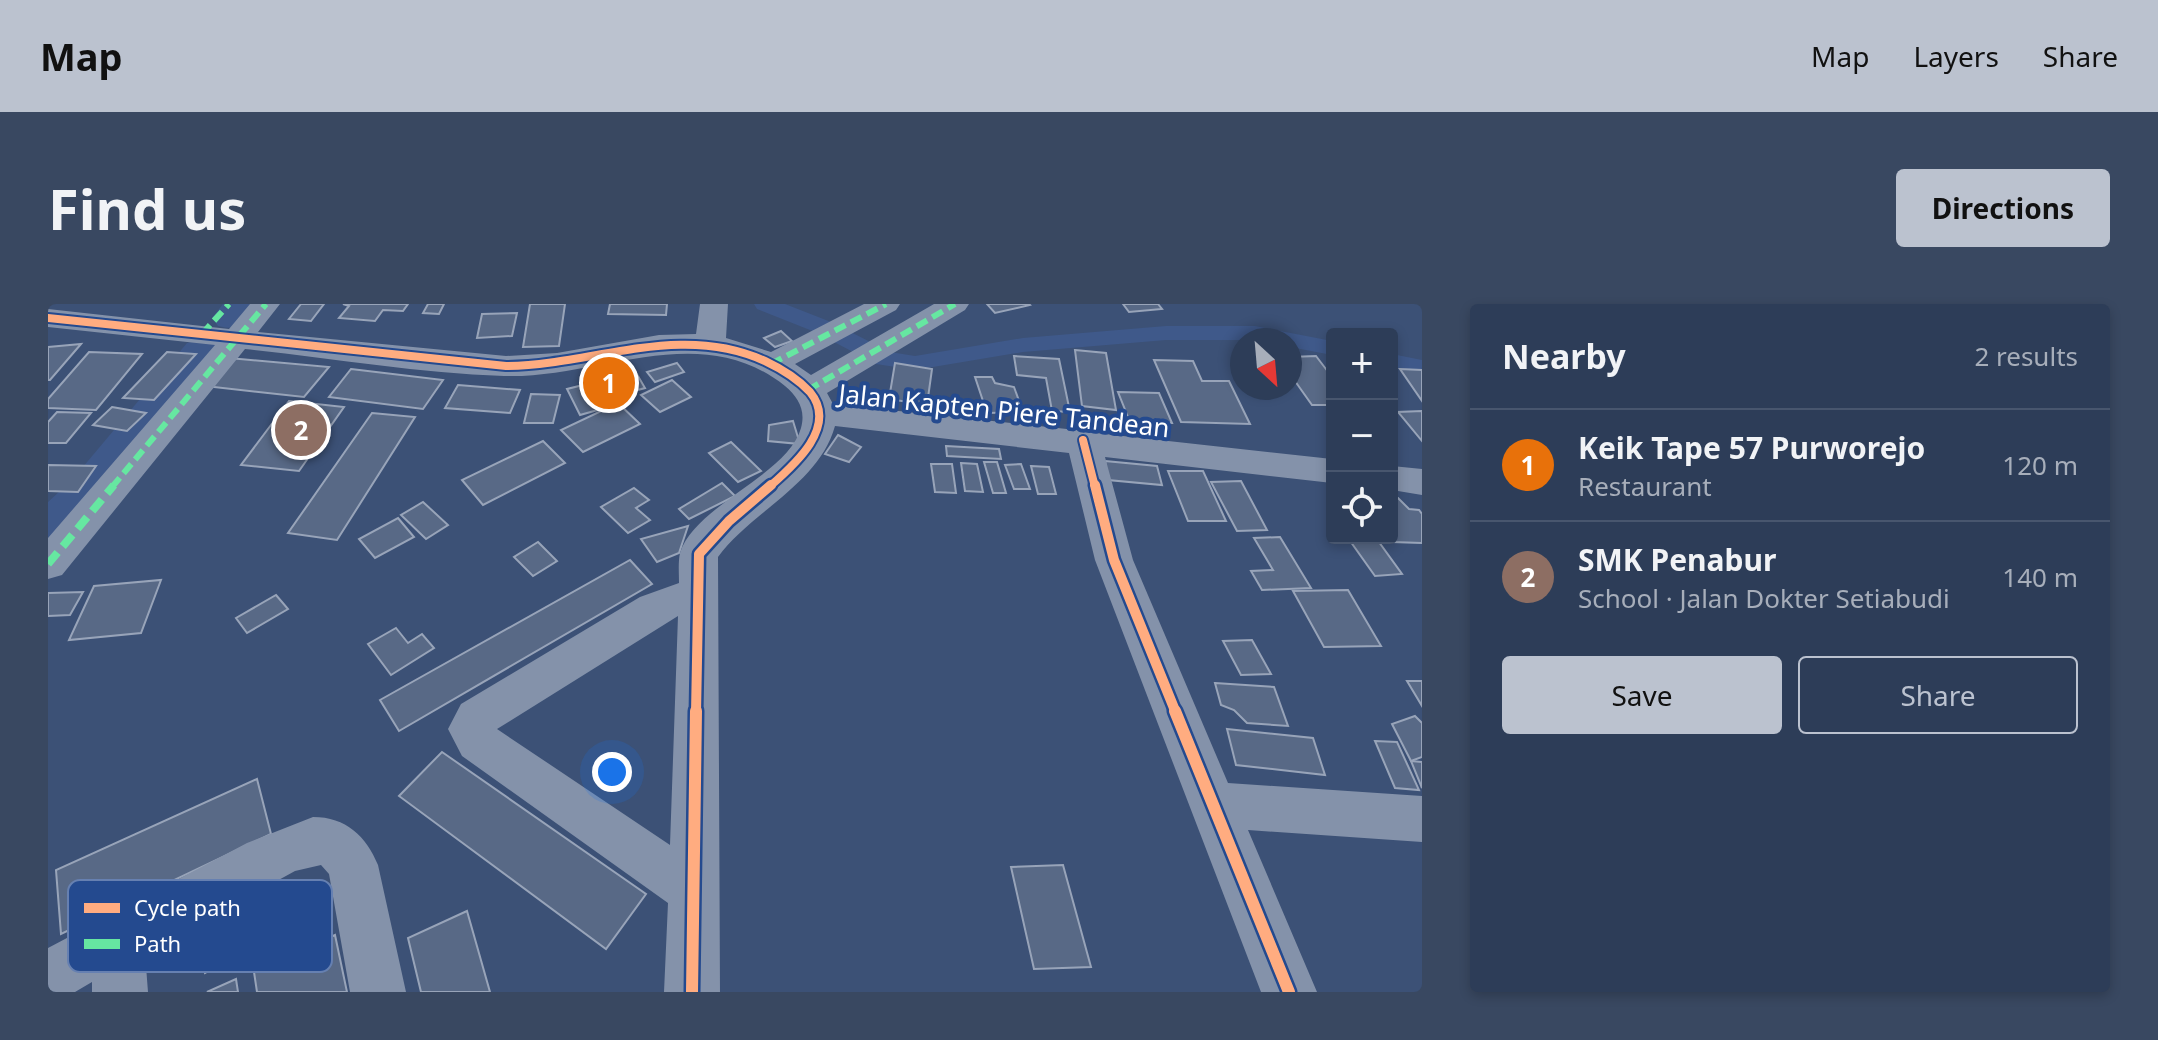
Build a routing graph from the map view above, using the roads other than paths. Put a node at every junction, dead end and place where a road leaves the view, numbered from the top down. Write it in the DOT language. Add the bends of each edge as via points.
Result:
graph roads {
  1 [pos="229,304"];
  2 [pos="266,304"];
  3 [pos="714,304"];
  4 [pos="886,304"];
  5 [pos="955,304"];
  6 [pos="48,318"];
  7 [pos="218,336"];
  8 [pos="710,345"];
  9 [pos="771,364"];
  10 [pos="814,401"];
  11 [pos="1083,440"];
  12 [pos="1326,470"];
  13 [pos="1398,479"];
  14 [pos="1422,482"];
  15 [pos="48,564"];
  16 [pos="697,593"];
  17 [pos="1214,805"];
  18 [pos="1422,819"];
  19 [pos="228,880"];
  20 [pos="694,891"];
  21 [pos="68,966"];
  22 [pos="119,972"];
  23 [pos="48,977"];
  24 [pos="120,992"];
  25 [pos="378,992"];
  26 [pos="692,992"];
  27 [pos="1289,992"];
  1 -- 7 [label="street"];
  2 -- 7 [label="street"];
  3 -- 8 [label="street"];
  4 -- 9 [label="street"];
  5 -- 10 [label="street" via="844,369"];
  6 -- 7 [label="street"];
  7 -- 8 [label="street" via="507,366 569,362 660,346"];
  7 -- 15 [label="street"];
  8 -- 9 [label="street"];
  9 -- 10 [label="street"];
  10 -- 11 [label="street, Jalan Kapten Piere Tandean"];
  10 -- 16 [label="street, Jalan Kapten Piere Tandean" via="815,438 762,494 708,538 699,554"];
  11 -- 12 [label="street, Jalan Kapten Piere Tandean"];
  11 -- 17 [label="street" via="1114,560"];
  13 -- 14 [label="street"];
  16 -- 20 [label="street, Jalan Kapten Piere Tandean"];
  16 -- 20 [label="street" via="636,619 477,718 471,729 478,742"];
  17 -- 18 [label="street"];
  17 -- 27 [label="street"];
  19 -- 25 [label="street" via="300,843 337,844 353,865"];
  20 -- 26 [label="street, Jalan Kapten Piere Tandean"];
  21 -- 23 [label="street"];
  22 -- 24 [label="street"];
}
